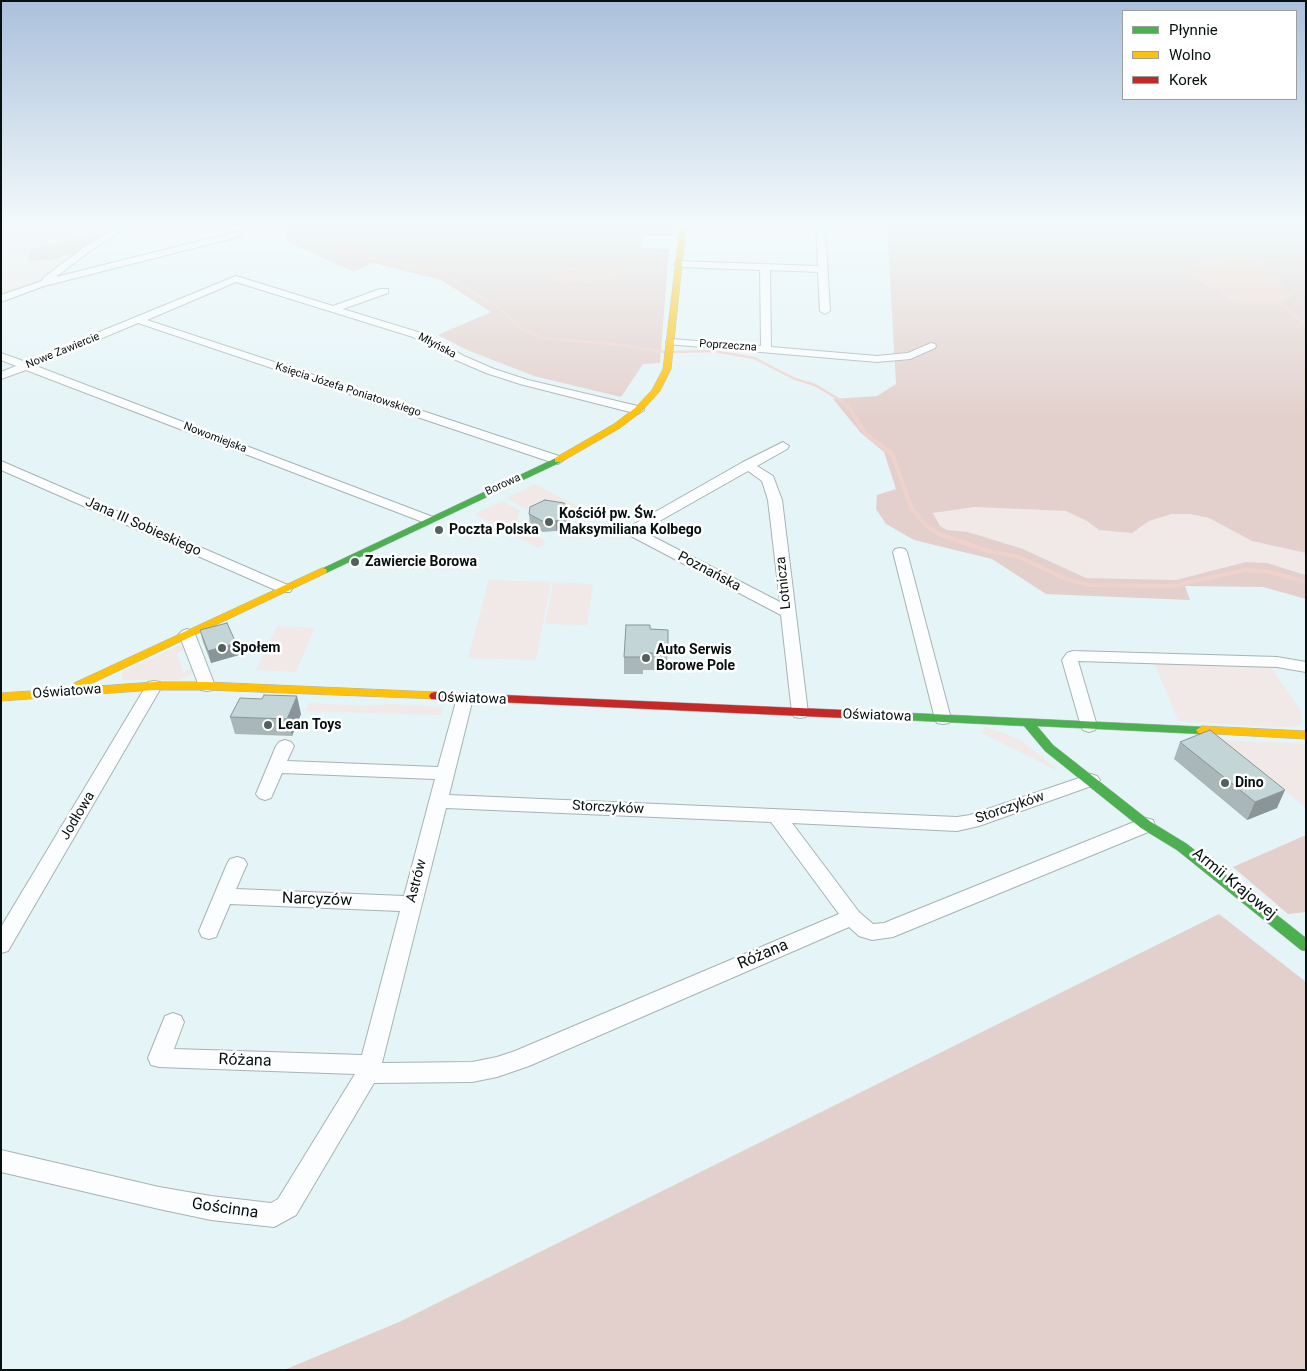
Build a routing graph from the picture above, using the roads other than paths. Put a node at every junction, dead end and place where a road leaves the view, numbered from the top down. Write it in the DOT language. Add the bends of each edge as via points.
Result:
graph roads {
  1 [pos="24,290"];
  2 [pos="210,290"];
  3 [pos="274,290"];
  4 [pos="676,290"];
  5 [pos="765,290"];
  6 [pos="823,290"];
  7 [pos="384,291"];
  8 [pos="1,299"];
  9 [pos="336,308"];
  10 [pos="825,311"];
  11 [pos="138,320"];
  12 [pos="931,346"];
  13 [pos="670,348"];
  14 [pos="766,349"];
  15 [pos="1,356"];
  16 [pos="26,366"];
  17 [pos="1,376"];
  18 [pos="638,410"];
  19 [pos="783,446"];
  20 [pos="558,460"];
  21 [pos="1,465"];
  22 [pos="748,465"];
  23 [pos="428,520"];
  24 [pos="900,552"];
  25 [pos="285,589"];
  26 [pos="787,612"];
  27 [pos="188,634"];
  28 [pos="1306,666"];
  29 [pos="154,686"];
  30 [pos="207,686"];
  31 [pos="65,692"];
  32 [pos="1,697"];
  33 [pos="465,698"];
  34 [pos="800,713"];
  35 [pos="943,719"];
  36 [pos="1029,724"];
  37 [pos="1088,726"];
  38 [pos="1306,735"];
  39 [pos="285,746"];
  40 [pos="276,767"];
  41 [pos="446,773"];
  42 [pos="1090,780"];
  43 [pos="265,794"];
  44 [pos="439,801"];
  45 [pos="777,817"];
  46 [pos="1146,826"];
  47 [pos="1171,854"];
  48 [pos="237,864"];
  49 [pos="223,896"];
  50 [pos="411,904"];
  51 [pos="852,917"];
  52 [pos="209,931"];
  53 [pos="1,945"];
  54 [pos="1306,946"];
  55 [pos="173,1022"];
  56 [pos="369,1069"];
  57 [pos="1,1161"];
  1 -- 8 [label="street"];
  2 -- 11 [label="street, Nowe Zawiercie"];
  3 -- 9 [label="street, Młyńska"];
  4 -- 13 [label="street, Borowa"];
  5 -- 14 [label="street, Poprzeczna"];
  6 -- 10 [label="street"];
  7 -- 9 [label="street"];
  9 -- 18 [label="street, Młyńska" via="417,334 490,371"];
  11 -- 16 [label="street, Nowe Zawiercie"];
  11 -- 20 [label="street, Księcia Józefa Poniatowskiego"];
  12 -- 14 [label="street" via="910,356 886,359"];
  13 -- 14 [label="street, Poprzeczna"];
  13 -- 18 [label="street, Borowa" via="667,369 656,391"];
  15 -- 16 [label="street, Nowomiejska"];
  16 -- 17 [label="street, Nowe Zawiercie"];
  16 -- 23 [label="street, Nowomiejska"];
  18 -- 20 [label="street, Borowa" via="590,443"];
  19 -- 22 [label="street"];
  20 -- 23 [label="street, Borowa"];
  21 -- 25 [label="street, Jana III Sobieskiego"];
  22 -- 26 [label="street, Lotnicza" via="768,479 775,500"];
  22 -- 26 [label="street, Poznańska" via="632,531"];
  23 -- 25 [label="street, Borowa"];
  24 -- 35 [label="street"];
  25 -- 27 [label="street, Borowa"];
  26 -- 34 [label="street, Lotnicza"];
  27 -- 30 [label="street"];
  27 -- 31 [label="street, Borowa"];
  28 -- 37 [label="street" via="1277,662 1073,656 1070,660"];
  29 -- 30 [label="street, Oświatowa"];
  29 -- 31 [label="street, Oświatowa"];
  29 -- 53 [label="street, Jodłowa"];
  30 -- 33 [label="street, Oświatowa"];
  31 -- 32 [label="street, Oświatowa"];
  33 -- 34 [label="street, Oświatowa"];
  33 -- 41 [label="street, Astrów"];
  34 -- 35 [label="street, Oświatowa"];
  35 -- 36 [label="street, Oświatowa"];
  36 -- 37 [label="street, Oświatowa"];
  36 -- 42 [label="street, Armii Krajowej" via="1049,748"];
  37 -- 38 [label="street, Oświatowa"];
  39 -- 40 [label="street"];
  40 -- 41 [label="street"];
  40 -- 43 [label="street"];
  41 -- 44 [label="street, Astrów"];
  42 -- 45 [label="street, Storczyków" via="957,824"];
  42 -- 46 [label="street, Armii Krajowej"];
  44 -- 45 [label="street, Storczyków"];
  44 -- 50 [label="street, Astrów"];
  45 -- 51 [label="street"];
  46 -- 47 [label="street, Armii Krajowej"];
  46 -- 51 [label="street" via="886,932 866,930"];
  46 -- 54 [label="street, Armii Krajowej" via="1182,847"];
  48 -- 49 [label="street"];
  49 -- 50 [label="street, Narcyzów"];
  49 -- 52 [label="street"];
  50 -- 56 [label="street, Astrów"];
  51 -- 56 [label="street, Różana" via="497,1067 472,1072"];
  55 -- 56 [label="street, Różana" via="159,1058"];
  56 -- 57 [label="street, Gościnna" via="292,1201 282,1212 274,1215 186,1204"];
}
